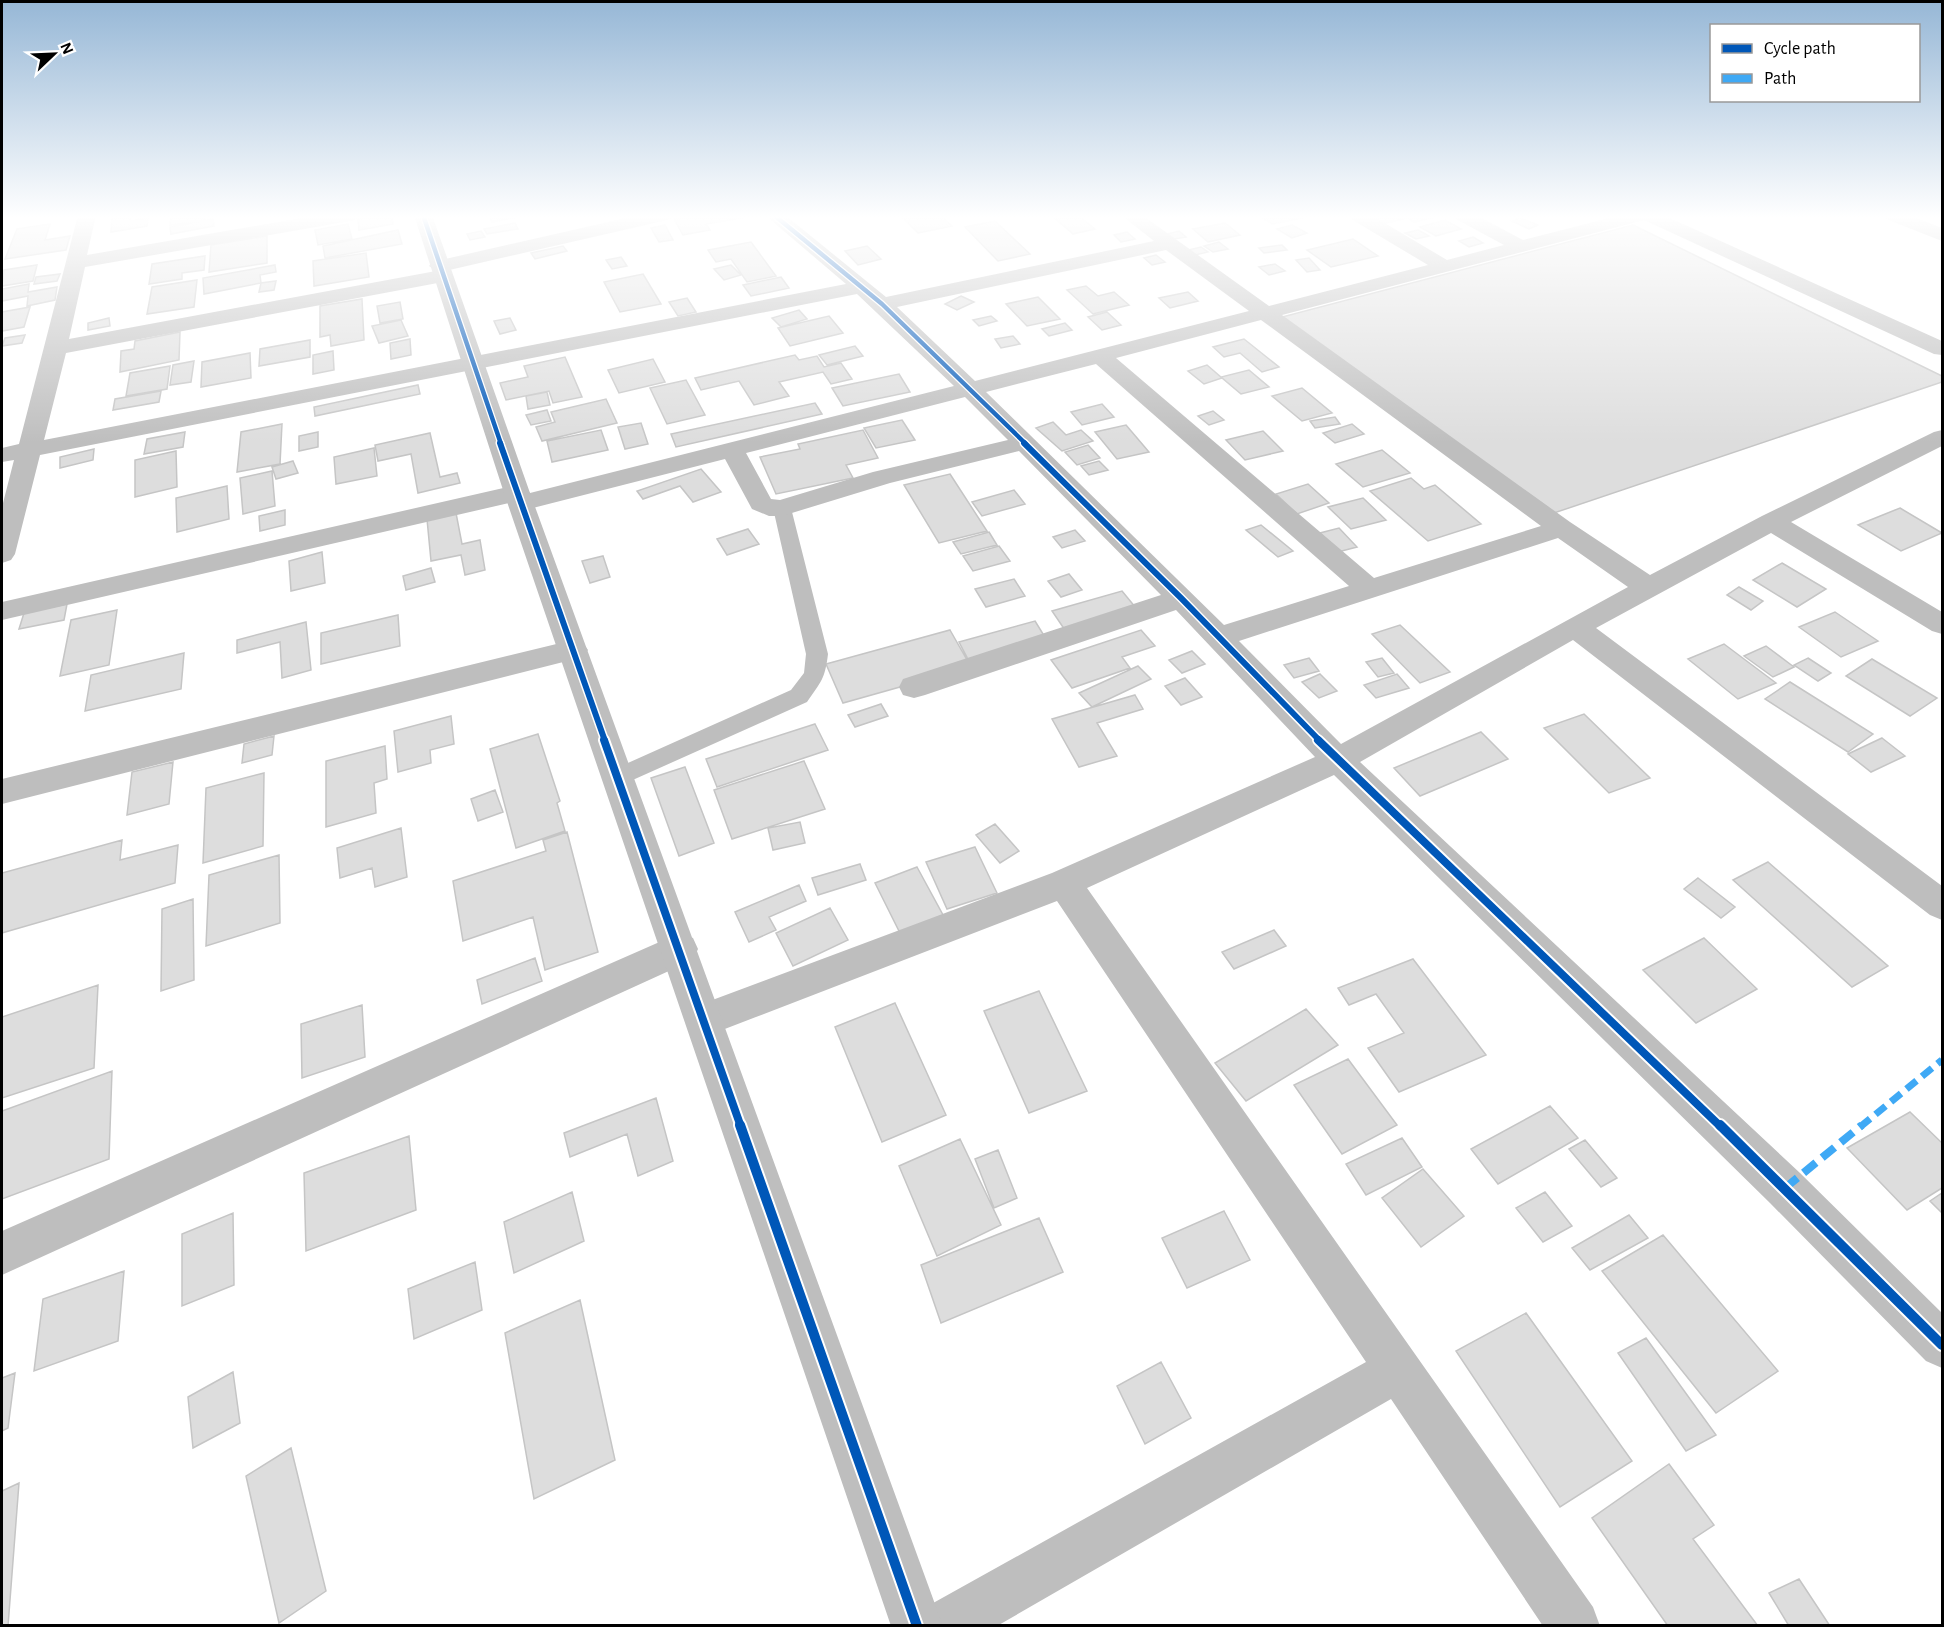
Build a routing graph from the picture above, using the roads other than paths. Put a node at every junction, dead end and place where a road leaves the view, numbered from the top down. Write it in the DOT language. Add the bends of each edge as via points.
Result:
graph roads {
  1 [pos="69,291"];
  2 [pos="341,291"];
  3 [pos="448,291"];
  4 [pos="842,291"];
  5 [pos="867,291"];
  6 [pos="944,291"];
  7 [pos="1235,291"];
  8 [pos="1350,291"];
  9 [pos="1815,291"];
  10 [pos="882,304"];
  11 [pos="1266,313"];
  12 [pos="56,348"];
  13 [pos="1942,349"];
  14 [pos="1100,356"];
  15 [pos="475,363"];
  16 [pos="970,389"];
  17 [pos="1942,437"];
  18 [pos="1024,443"];
  19 [pos="731,448"];
  20 [pos="29,449"];
  21 [pos="2,454"];
  22 [pos="519,498"];
  23 [pos="782,508"];
  24 [pos="1771,522"];
  25 [pos="1561,528"];
  26 [pos="2,554"];
  27 [pos="1369,588"];
  28 [pos="1649,588"];
  29 [pos="1180,598"];
  30 [pos="2,611"];
  31 [pos="1942,624"];
  32 [pos="1575,627"];
  33 [pos="1219,637"];
  34 [pos="573,650"];
  35 [pos="914,687"];
  36 [pos="1338,760"];
  37 [pos="618,777"];
  38 [pos="2,792"];
  39 [pos="1064,883"];
  40 [pos="1942,905"];
  41 [pos="680,949"];
  42 [pos="704,1020"];
  43 [pos="2,1253"];
  44 [pos="1942,1345"];
  45 [pos="1398,1369"];
  46 [pos="917,1626"];
  47 [pos="945,1626"];
  48 [pos="1574,1626"];
  1 -- 12 [label="street"];
  2 -- 12 [label="street"];
  3 -- 15 [label="street"];
  4 -- 15 [label="street"];
  5 -- 10 [label="street"];
  6 -- 10 [label="street"];
  7 -- 11 [label="street"];
  8 -- 11 [label="street"];
  9 -- 13 [label="street"];
  10 -- 16 [label="street"];
  11 -- 14 [label="street"];
  11 -- 25 [label="street"];
  12 -- 20 [label="street"];
  14 -- 16 [label="street"];
  14 -- 27 [label="street"];
  15 -- 20 [label="street"];
  15 -- 22 [label="street"];
  16 -- 18 [label="street"];
  16 -- 19 [label="street"];
  17 -- 24 [label="street"];
  18 -- 23 [label="street" via="882,477"];
  18 -- 29 [label="street"];
  19 -- 22 [label="street"];
  19 -- 23 [label="street" via="761,504"];
  20 -- 21 [label="street"];
  20 -- 26 [label="street"];
  22 -- 30 [label="street"];
  22 -- 34 [label="street"];
  23 -- 37 [label="lane" via="817,654 815,675 799,696"];
  24 -- 28 [label="street"];
  24 -- 31 [label="street"];
  25 -- 27 [label="street"];
  25 -- 28 [label="street"];
  27 -- 33 [label="street"];
  28 -- 32 [label="street"];
  29 -- 33 [label="street"];
  29 -- 35 [label="street"];
  32 -- 36 [label="street"];
  32 -- 40 [label="street"];
  33 -- 36 [label="street"];
  34 -- 37 [label="street"];
  34 -- 38 [label="street"];
  36 -- 39 [label="street"];
  36 -- 44 [label="street" via="1785,1188"];
  37 -- 41 [label="street"];
  39 -- 42 [label="street"];
  39 -- 45 [label="street"];
  41 -- 42 [label="street"];
  41 -- 43 [label="street"];
  42 -- 46 [label="street"];
  45 -- 47 [label="street"];
  45 -- 48 [label="street"];
}
